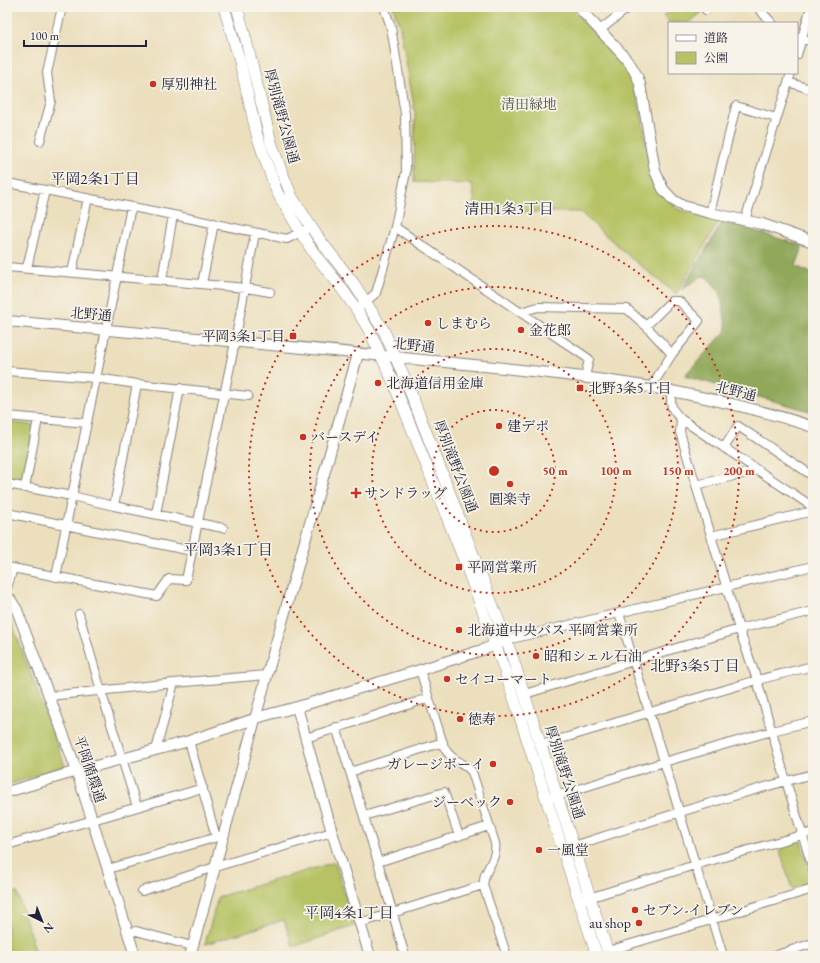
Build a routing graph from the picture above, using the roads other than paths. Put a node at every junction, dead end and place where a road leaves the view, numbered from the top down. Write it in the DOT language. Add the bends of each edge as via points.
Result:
graph roads {
  1 [pos="62,7"];
  2 [pos="224,7"];
  3 [pos="237,7"];
  4 [pos="384,7"];
  5 [pos="578,7"];
  6 [pos="629,7"];
  7 [pos="703,7"];
  8 [pos="710,7"];
  9 [pos="757,7"];
  10 [pos="811,7"];
  11 [pos="771,22"];
  12 [pos="600,30"];
  13 [pos="800,38"];
  14 [pos="813,42"];
  15 [pos="798,49"];
  16 [pos="791,74"];
  17 [pos="788,82"];
  18 [pos="813,90"];
  19 [pos="776,118"];
  20 [pos="40,141"];
  21 [pos="7,183"];
  22 [pos="45,190"];
  23 [pos="88,198"];
  24 [pos="131,207"];
  25 [pos="710,212"];
  26 [pos="173,215"];
  27 [pos="745,220"];
  28 [pos="214,223"];
  29 [pos="311,227"];
  30 [pos="395,227"];
  31 [pos="255,233"];
  32 [pos="301,233"];
  33 [pos="813,242"];
  34 [pos="7,267"];
  35 [pos="27,268"];
  36 [pos="72,272"];
  37 [pos="118,276"];
  38 [pos="162,280"];
  39 [pos="202,284"];
  40 [pos="246,288"];
  41 [pos="270,292"];
  42 [pos="366,302"];
  43 [pos="357,310"];
  44 [pos="521,312"];
  45 [pos="7,321"];
  46 [pos="646,326"];
  47 [pos="106,330"];
  48 [pos="236,342"];
  49 [pos="358,354"];
  50 [pos="672,354"];
  51 [pos="381,355"];
  52 [pos="396,357"];
  53 [pos="7,371"];
  54 [pos="585,377"];
  55 [pos="96,378"];
  56 [pos="137,384"];
  57 [pos="652,387"];
  58 [pos="180,388"];
  59 [pos="671,391"];
  60 [pos="224,392"];
  61 [pos="248,396"];
  62 [pos="7,416"];
  63 [pos="38,419"];
  64 [pos="681,419"];
  65 [pos="87,423"];
  66 [pos="813,427"];
  67 [pos="724,448"];
  68 [pos="759,470"];
  69 [pos="813,476"];
  70 [pos="7,484"];
  71 [pos="696,485"];
  72 [pos="25,488"];
  73 [pos="72,496"];
  74 [pos="114,506"];
  75 [pos="813,507"];
  76 [pos="813,512"];
  77 [pos="7,513"];
  78 [pos="156,514"];
  79 [pos="198,522"];
  80 [pos="66,525"];
  81 [pos="223,528"];
  82 [pos="711,536"];
  83 [pos="192,551"];
  84 [pos="813,566"];
  85 [pos="10,567"];
  86 [pos="56,577"];
  87 [pos="727,587"];
  88 [pos="7,588"];
  89 [pos="490,596"];
  90 [pos="7,597"];
  91 [pos="479,600"];
  92 [pos="813,611"];
  93 [pos="619,613"];
  94 [pos="79,614"];
  95 [pos="739,629"];
  96 [pos="506,640"];
  97 [pos="496,644"];
  98 [pos="633,661"];
  99 [pos="813,666"];
  100 [pos="420,670"];
  101 [pos="267,675"];
  102 [pos="757,680"];
  103 [pos="174,683"];
  104 [pos="101,691"];
  105 [pos="525,694"];
  106 [pos="49,696"];
  107 [pos="429,698"];
  108 [pos="297,707"];
  109 [pos="649,712"];
  110 [pos="256,719"];
  111 [pos="813,721"];
  112 [pos="336,728"];
  113 [pos="772,731"];
  114 [pos="306,738"];
  115 [pos="189,741"];
  116 [pos="443,742"];
  117 [pos="541,745"];
  118 [pos="156,750"];
  119 [pos="122,759"];
  120 [pos="664,762"];
  121 [pos="77,771"];
  122 [pos="350,772"];
  123 [pos="813,774"];
  124 [pos="786,781"];
  125 [pos="203,788"];
  126 [pos="7,792"];
  127 [pos="557,795"];
  128 [pos="546,799"];
  129 [pos="137,807"];
  130 [pos="679,812"];
  131 [pos="364,816"];
  132 [pos="92,820"];
  133 [pos="489,826"];
  134 [pos="332,832"];
  135 [pos="813,832"];
  136 [pos="802,834"];
  137 [pos="220,836"];
  138 [pos="459,836"];
  139 [pos="7,845"];
  140 [pos="574,846"];
  141 [pos="378,862"];
  142 [pos="695,865"];
  143 [pos="215,868"];
  144 [pos="108,869"];
  145 [pos="813,869"];
  146 [pos="483,885"];
  147 [pos="813,889"];
  148 [pos="142,891"];
  149 [pos="590,898"];
  150 [pos="579,901"];
  151 [pos="392,913"];
  152 [pos="712,919"];
  153 [pos="360,923"];
  154 [pos="128,933"];
  155 [pos="813,943"];
  156 [pos="192,946"];
  157 [pos="608,954"];
  158 [pos="135,956"];
  159 [pos="190,956"];
  160 [pos="370,956"];
  161 [pos="405,956"];
  162 [pos="507,956"];
  163 [pos="597,956"];
  164 [pos="723,956"];
  165 [pos="774,956"];
  1 -- 20 [label="street" via="47,73 51,101"];
  2 -- 32 [label="main road, 厚別滝野公園通" via="264,159 277,192"];
  3 -- 29 [label="main road, 厚別滝野公園通" via="271,142 292,197"];
  4 -- 30 [label="street" via="391,27 405,114 406,172"];
  5 -- 12 [label="street"];
  6 -- 12 [label="street"];
  7 -- 8 [label="street" via="706,10"];
  9 -- 11 [label="street"];
  10 -- 13 [label="street"];
  12 -- 25 [label="street" via="637,75 655,171 663,189 683,206"];
  13 -- 14 [label="street"];
  13 -- 15 [label="street"];
  16 -- 17 [label="street"];
  17 -- 18 [label="street"];
  17 -- 19 [label="street"];
  19 -- 25 [label="street" via="736,106"];
  19 -- 27 [label="street"];
  21 -- 22 [label="street"];
  22 -- 23 [label="street"];
  22 -- 35 [label="street"];
  23 -- 24 [label="street"];
  23 -- 36 [label="street"];
  24 -- 26 [label="street"];
  24 -- 37 [label="street"];
  25 -- 27 [label="street"];
  26 -- 28 [label="street"];
  26 -- 38 [label="street"];
  27 -- 33 [label="street"];
  28 -- 31 [label="street"];
  28 -- 39 [label="street"];
  29 -- 32 [label="street"];
  29 -- 42 [label="main road, 厚別滝野公園通"];
  30 -- 42 [label="street" via="376,293"];
  30 -- 44 [label="street"];
  31 -- 32 [label="street" via="287,239"];
  31 -- 40 [label="street"];
  32 -- 43 [label="main road, 厚別滝野公園通"];
  34 -- 35 [label="street"];
  35 -- 36 [label="street"];
  36 -- 37 [label="street"];
  37 -- 38 [label="street"];
  37 -- 47 [label="street"];
  38 -- 39 [label="street"];
  39 -- 40 [label="street"];
  40 -- 41 [label="street"];
  40 -- 48 [label="street"];
  42 -- 43 [label="street"];
  42 -- 52 [label="main road, 厚別滝野公園通"];
  43 -- 51 [label="main road, 厚別滝野公園通"];
  44 -- 46 [label="street" via="538,307 627,309"];
  44 -- 54 [label="street" via="589,359"];
  45 -- 47 [label="street, 北野通"];
  46 -- 50 [label="street"];
  46 -- 50 [label="street" via="671,301 679,301 699,321"];
  47 -- 48 [label="street, 北野通"];
  47 -- 55 [label="street"];
  48 -- 49 [label="street, 北野通"];
  48 -- 60 [label="street"];
  49 -- 51 [label="street, 北野通"];
  49 -- 101 [label="street"];
  50 -- 57 [label="street"];
  51 -- 52 [label="street, 北野通"];
  51 -- 91 [label="main road, 厚別滝野公園通"];
  52 -- 54 [label="street, 北野通"];
  52 -- 89 [label="main road, 厚別滝野公園通"];
  53 -- 55 [label="street"];
  54 -- 57 [label="street, 北野通"];
  55 -- 56 [label="street"];
  55 -- 65 [label="street"];
  56 -- 58 [label="street"];
  56 -- 74 [label="street"];
  57 -- 59 [label="street, 北野通"];
  58 -- 60 [label="street"];
  58 -- 78 [label="street"];
  59 -- 64 [label="street" via="673,411"];
  59 -- 66 [label="street, 北野通" via="719,401"];
  60 -- 61 [label="street"];
  60 -- 79 [label="street"];
  62 -- 63 [label="street"];
  63 -- 65 [label="street"];
  63 -- 72 [label="street"];
  64 -- 67 [label="street"];
  64 -- 71 [label="street" via="680,432"];
  65 -- 73 [label="street"];
  67 -- 68 [label="street"];
  67 -- 69 [label="street" via="738,426"];
  68 -- 71 [label="street"];
  68 -- 75 [label="street"];
  70 -- 72 [label="street"];
  71 -- 82 [label="street"];
  72 -- 73 [label="street"];
  73 -- 74 [label="street"];
  73 -- 80 [label="street"];
  74 -- 78 [label="street"];
  76 -- 82 [label="street"];
  77 -- 80 [label="street"];
  78 -- 79 [label="street"];
  79 -- 81 [label="street"];
  79 -- 83 [label="street"];
  80 -- 83 [label="street"];
  80 -- 86 [label="street"];
  82 -- 87 [label="street"];
  83 -- 86 [label="street" via="186,580 169,579 157,596"];
  84 -- 87 [label="street"];
  85 -- 86 [label="street"];
  85 -- 88 [label="street"];
  87 -- 93 [label="street"];
  87 -- 95 [label="street"];
  89 -- 91 [label="main road"];
  89 -- 96 [label="main road, 厚別滝野公園通"];
  90 -- 106 [label="street, 平岡循環通" via="17,610"];
  91 -- 97 [label="main road, 厚別滝野公園通"];
  92 -- 95 [label="street"];
  93 -- 96 [label="street"];
  93 -- 98 [label="street"];
  94 -- 104 [label="street"];
  95 -- 98 [label="street"];
  95 -- 102 [label="street"];
  96 -- 97 [label="street"];
  96 -- 105 [label="main road, 厚別滝野公園通"];
  97 -- 100 [label="street"];
  97 -- 128 [label="main road, 厚別滝野公園通"];
  98 -- 105 [label="street"];
  98 -- 109 [label="street"];
  99 -- 102 [label="street"];
  100 -- 107 [label="street"];
  100 -- 108 [label="street"];
  101 -- 103 [label="street"];
  101 -- 110 [label="street"];
  102 -- 109 [label="street"];
  102 -- 113 [label="street"];
  103 -- 104 [label="street"];
  103 -- 118 [label="street"];
  104 -- 106 [label="street"];
  104 -- 119 [label="street"];
  105 -- 117 [label="main road, 厚別滝野公園通"];
  106 -- 121 [label="street, 平岡循環通"];
  107 -- 112 [label="street"];
  107 -- 116 [label="street"];
  108 -- 110 [label="street"];
  108 -- 114 [label="street"];
  109 -- 117 [label="street"];
  109 -- 120 [label="street"];
  110 -- 115 [label="street"];
  110 -- 137 [label="street"];
  111 -- 113 [label="street"];
  112 -- 114 [label="street"];
  112 -- 122 [label="street"];
  113 -- 120 [label="street"];
  113 -- 124 [label="street"];
  114 -- 134 [label="street"];
  115 -- 118 [label="street"];
  115 -- 125 [label="street"];
  116 -- 122 [label="street"];
  116 -- 133 [label="street" via="448,755 467,766 472,772"];
  117 -- 127 [label="main road, 厚別滝野公園通"];
  118 -- 119 [label="street"];
  119 -- 121 [label="street"];
  119 -- 129 [label="street"];
  120 -- 127 [label="street"];
  120 -- 130 [label="street"];
  121 -- 126 [label="street"];
  121 -- 132 [label="street, 平岡循環通"];
  122 -- 131 [label="street"];
  123 -- 124 [label="street"];
  124 -- 130 [label="street"];
  124 -- 136 [label="street"];
  125 -- 129 [label="street"];
  125 -- 137 [label="street"];
  127 -- 128 [label="street"];
  127 -- 140 [label="main road, 厚別滝野公園通"];
  128 -- 150 [label="main road, 厚別滝野公園通"];
  129 -- 132 [label="street"];
  130 -- 140 [label="street"];
  130 -- 142 [label="street"];
  131 -- 138 [label="street" via="444,792"];
  131 -- 141 [label="street"];
  132 -- 139 [label="street"];
  132 -- 144 [label="street, 平岡循環通"];
  133 -- 138 [label="street"];
  133 -- 146 [label="street" via="496,848"];
  134 -- 143 [label="street"];
  134 -- 153 [label="street"];
  135 -- 136 [label="street"];
  136 -- 142 [label="street"];
  136 -- 145 [label="street"];
  137 -- 143 [label="street"];
  137 -- 144 [label="street"];
  138 -- 141 [label="street"];
  140 -- 149 [label="main road, 厚別滝野公園通"];
  141 -- 151 [label="street"];
  142 -- 149 [label="street"];
  142 -- 152 [label="street"];
  143 -- 148 [label="street"];
  143 -- 156 [label="street"];
  144 -- 154 [label="street, 平岡循環通"];
  146 -- 151 [label="street"];
  146 -- 162 [label="street"];
  147 -- 152 [label="street"];
  149 -- 150 [label="street"];
  149 -- 157 [label="main road, 厚別滝野公園通"];
  150 -- 163 [label="main road, 厚別滝野公園通"];
  151 -- 153 [label="street"];
  151 -- 161 [label="street"];
  152 -- 157 [label="street"];
  152 -- 164 [label="street"];
  153 -- 160 [label="street"];
  154 -- 156 [label="street" via="136,931"];
  154 -- 158 [label="street, 平岡循環通"];
  155 -- 165 [label="street"];
  156 -- 159 [label="street"];
}
